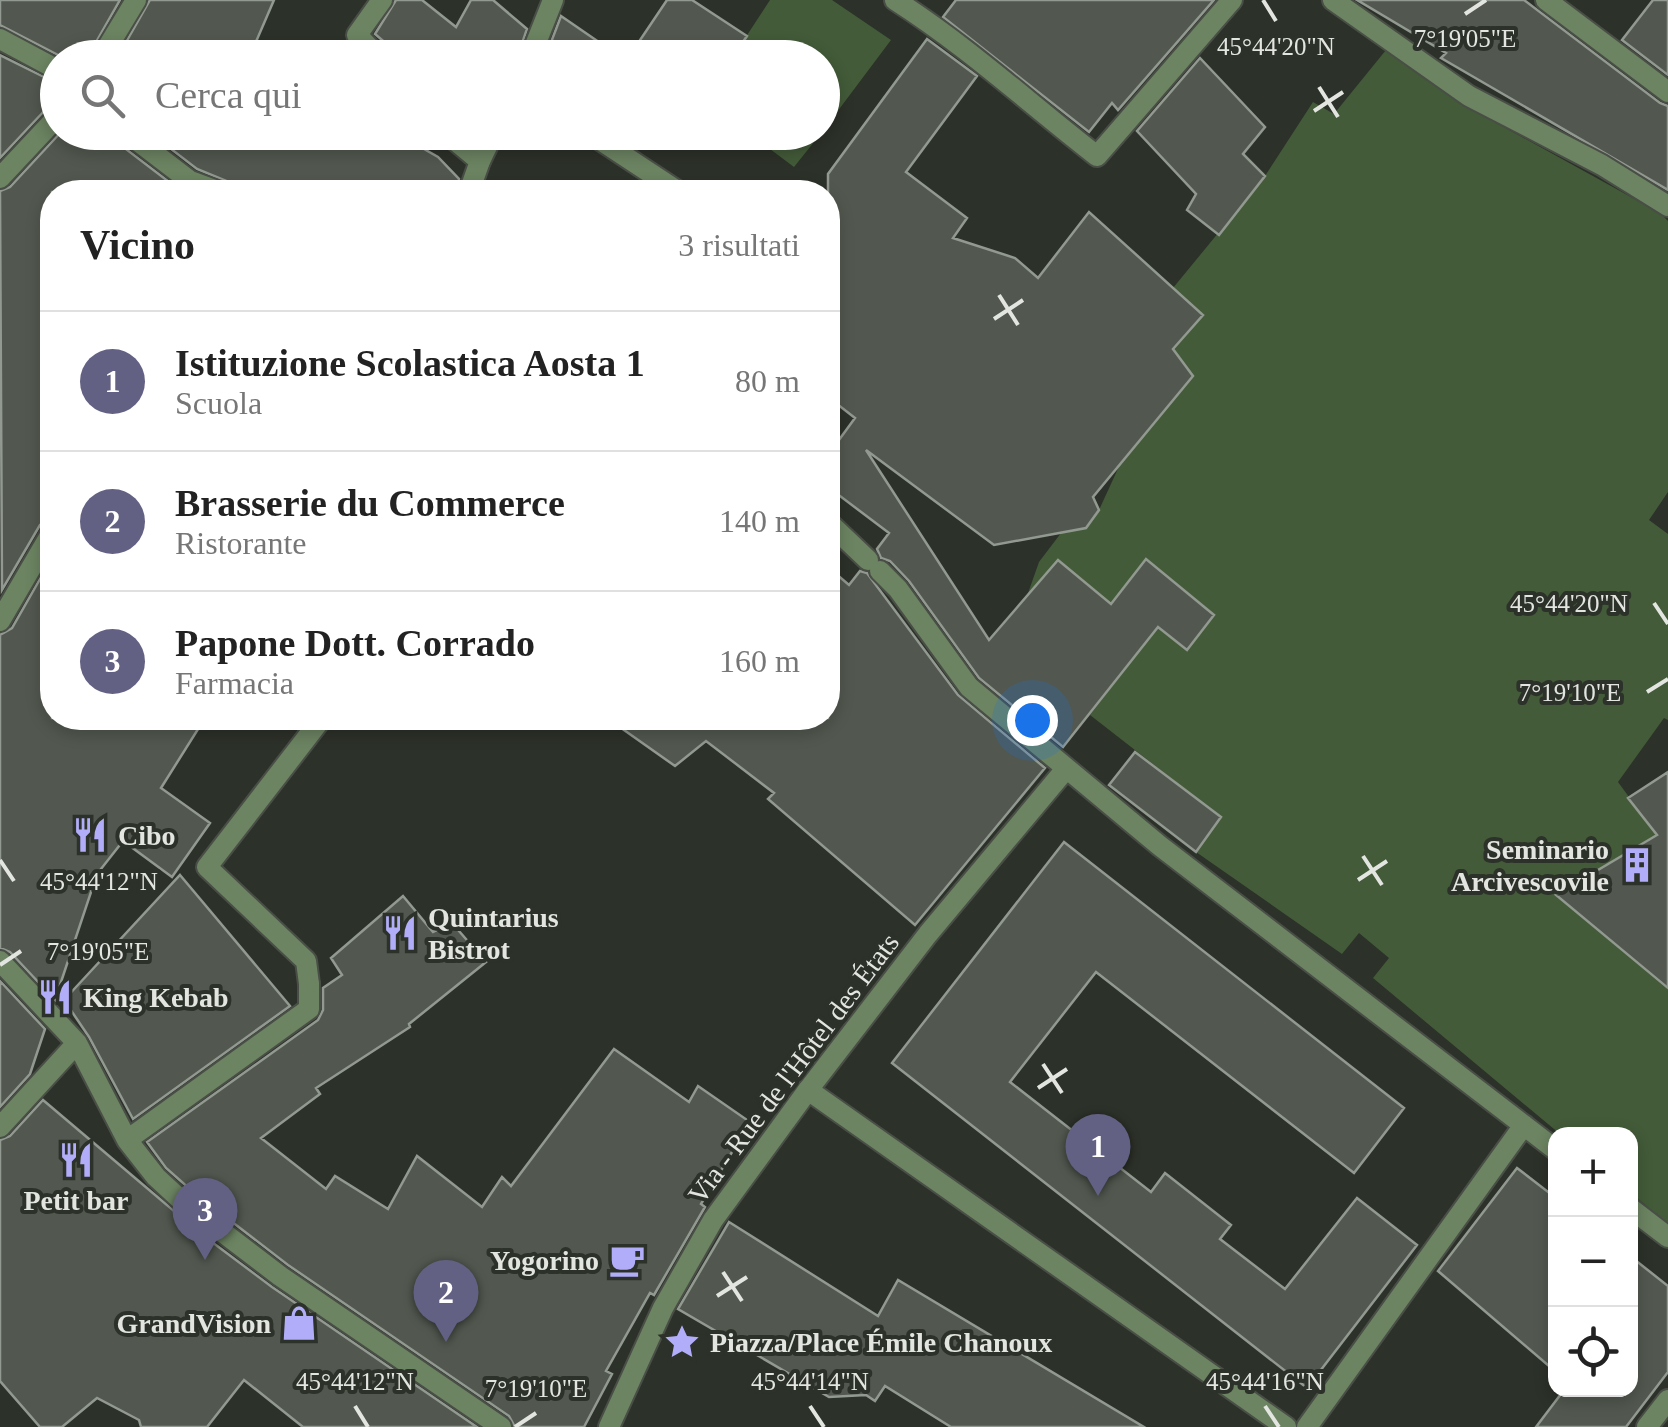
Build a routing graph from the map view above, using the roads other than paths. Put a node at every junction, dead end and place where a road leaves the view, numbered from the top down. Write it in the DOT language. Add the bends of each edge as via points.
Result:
graph roads {
  1 [pos="136,0"];
  2 [pos="382,0"];
  3 [pos="552,0"];
  4 [pos="895,0"];
  5 [pos="1232,0"];
  6 [pos="1344,3"];
  7 [pos="1555,3"];
  8 [pos="0,38"];
  9 [pos="112,40"];
  10 [pos="362,40"];
  11 [pos="537,40"];
  12 [pos="40,60"];
  13 [pos="1668,92"];
  14 [pos="40,135"];
  15 [pos="146,150"];
  16 [pos="467,150"];
  17 [pos="485,150"];
  18 [pos="615,150"];
  19 [pos="480,161"];
  20 [pos="0,178"];
  21 [pos="180,180"];
  22 [pos="473,180"];
  23 [pos="661,180"];
  24 [pos="1668,206"];
  25 [pos="840,533"];
  26 [pos="40,553"];
  27 [pos="0,621"];
  28 [pos="313,730"];
  29 [pos="1065,770"];
  30 [pos="0,961"];
  31 [pos="77,1043"];
  32 [pos="808,1090"];
  33 [pos="1524,1125"];
  34 [pos="0,1127"];
  35 [pos="127,1140"];
  36 [pos="1548,1144"];
  37 [pos="1638,1214"];
  38 [pos="1668,1237"];
  39 [pos="1668,1400"];
  40 [pos="502,1427"];
  41 [pos="610,1427"];
  42 [pos="1286,1427"];
  43 [pos="1308,1427"];
  44 [pos="1647,1427"];
  1 -- 9 [label="street"];
  2 -- 10 [label="street" via="357,35"];
  3 -- 11 [label="street"];
  4 -- 5 [label="street" via="967,49 1097,156"];
  6 -- 24 [label="street" via="1469,96"];
  7 -- 13 [label="street"];
  8 -- 12 [label="street"];
  14 -- 20 [label="street"];
  15 -- 21 [label="street"];
  16 -- 19 [label="street"];
  17 -- 19 [label="street"];
  18 -- 23 [label="street"];
  19 -- 22 [label="street"];
  25 -- 29 [label="street" via="898,589 969,688"];
  26 -- 27 [label="street"];
  28 -- 35 [label="street" via="207,867 306,961 310,1009"];
  29 -- 32 [label="street, Via - Rue de l'Hôtel des États"];
  29 -- 33 [label="street"];
  30 -- 31 [label="street"];
  31 -- 34 [label="street"];
  31 -- 35 [label="street"];
  32 -- 41 [label="street, Via - Rue de l'Hôtel des États" via="713,1220 662,1308"];
  32 -- 42 [label="street"];
  33 -- 36 [label="street"];
  33 -- 43 [label="street"];
  35 -- 40 [label="street" via="183,1202"];
  37 -- 38 [label="street"];
  39 -- 44 [label="street"];
}
